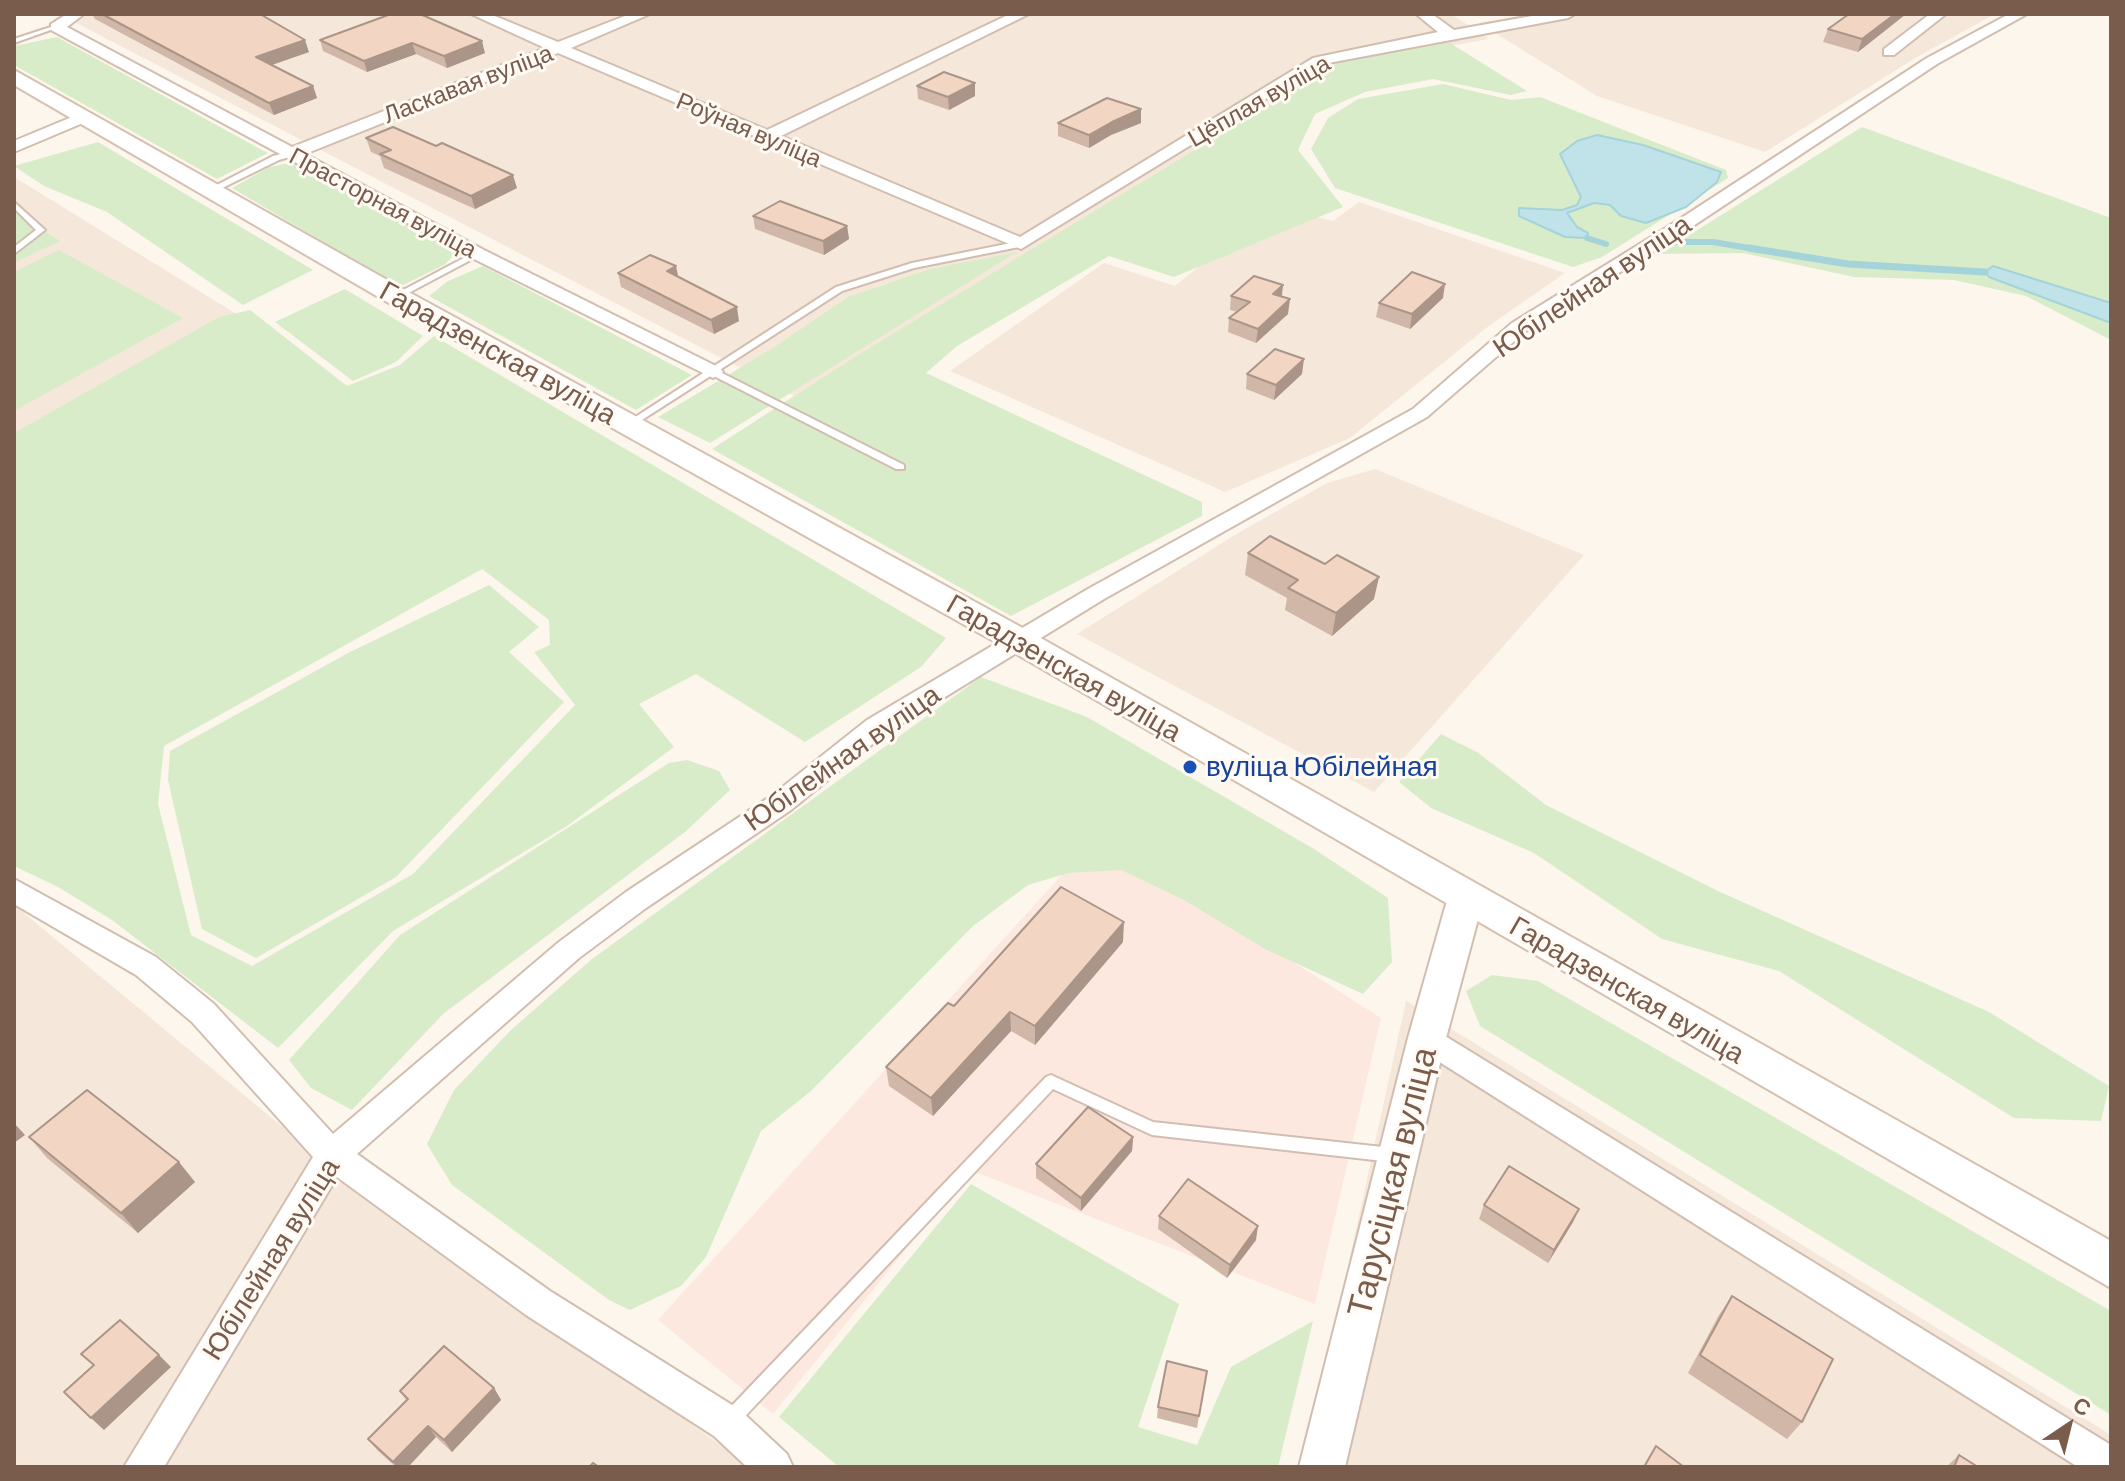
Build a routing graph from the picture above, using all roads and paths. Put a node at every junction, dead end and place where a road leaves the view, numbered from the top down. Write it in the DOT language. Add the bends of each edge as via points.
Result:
graph roads {
  1 [pos="77,14"];
  2 [pos="478,14"];
  3 [pos="643,14"];
  4 [pos="1022,14"];
  5 [pos="1423,14"];
  6 [pos="1568,14"];
  7 [pos="1939,14"];
  8 [pos="2020,14"];
  9 [pos="56,27"];
  10 [pos="1450,34"];
  11 [pos="14,41"];
  12 [pos="561,48"];
  13 [pos="1889,52"];
  14 [pos="14,76"];
  15 [pos="84,117"];
  16 [pos="766,137"];
  17 [pos="14,147"];
  18 [pos="293,153"];
  19 [pos="211,190"];
  20 [pos="14,204"];
  21 [pos="1021,244"];
  22 [pos="14,251"];
  23 [pos="478,254"];
  24 [pos="396,296"];
  25 [pos="713,372"];
  26 [pos="628,425"];
  27 [pos="900,467"];
  28 [pos="1018,640"];
  29 [pos="14,890"];
  30 [pos="1466,897"];
  31 [pos="1427,1038"];
  32 [pos="332,1155"];
  33 [pos="1398,1156"];
  34 [pos="2111,1266"];
  35 [pos="727,1423"];
  36 [pos="2111,1466"];
  37 [pos="143,1467"];
  38 [pos="774,1467"];
  39 [pos="1322,1467"];
  1 -- 9 [label="street"];
  2 -- 12 [label="street, Роўная вуліца"];
  3 -- 12 [label="street, Ласкавая вуліца"];
  4 -- 16 [label="street"];
  5 -- 10 [label="street"];
  6 -- 10 [label="street, Цёплая вуліца"];
  7 -- 13 [label="street"];
  8 -- 28 [label="street, Юбілейная вуліца" via="1932,61 1519,327 1420,413"];
  9 -- 11 [label="lane"];
  9 -- 18 [label="street, Прасторная вуліца"];
  10 -- 21 [label="street, Цёплая вуліца" via="1318,61"];
  12 -- 16 [label="street, Роўная вуліца"];
  12 -- 18 [label="street, Ласкавая вуліца"];
  14 -- 15 [label="main road, Гарадзенская вуліца"];
  15 -- 17 [label="street"];
  15 -- 19 [label="main road, Гарадзенская вуліца"];
  16 -- 21 [label="street, Роўная вуліца"];
  18 -- 19 [label="lane"];
  18 -- 23 [label="street, Прасторная вуліца"];
  19 -- 24 [label="main road, Гарадзенская вуліца"];
  20 -- 22 [label="lane" via="41,230"];
  21 -- 25 [label="lane" via="912,266 839,289"];
  23 -- 24 [label="lane"];
  23 -- 25 [label="street, Прасторная вуліца"];
  24 -- 26 [label="main road, Гарадзенская вуліца"];
  25 -- 26 [label="lane"];
  25 -- 27 [label="lane"];
  26 -- 28 [label="main road, Гарадзенская вуліца"];
  28 -- 30 [label="main road, Гарадзенская вуліца"];
  28 -- 32 [label="street, Юбілейная вуліца" via="876,727 781,803 591,933"];
  29 -- 32 [label="street" via="146,966 203,1013"];
  30 -- 31 [label="street, Тарусіцкая вуліца"];
  30 -- 34 [label="main road, Гарадзенская вуліца"];
  31 -- 33 [label="street, Тарусіцкая вуліца"];
  31 -- 36 [label="street"];
  32 -- 35 [label="street" via="538,1303"];
  32 -- 37 [label="street, Юбілейная вуліца"];
  33 -- 35 [label="lane" via="1152,1128 1051,1081"];
  33 -- 39 [label="street, Тарусіцкая вуліца"];
  35 -- 38 [label="street"];
}
